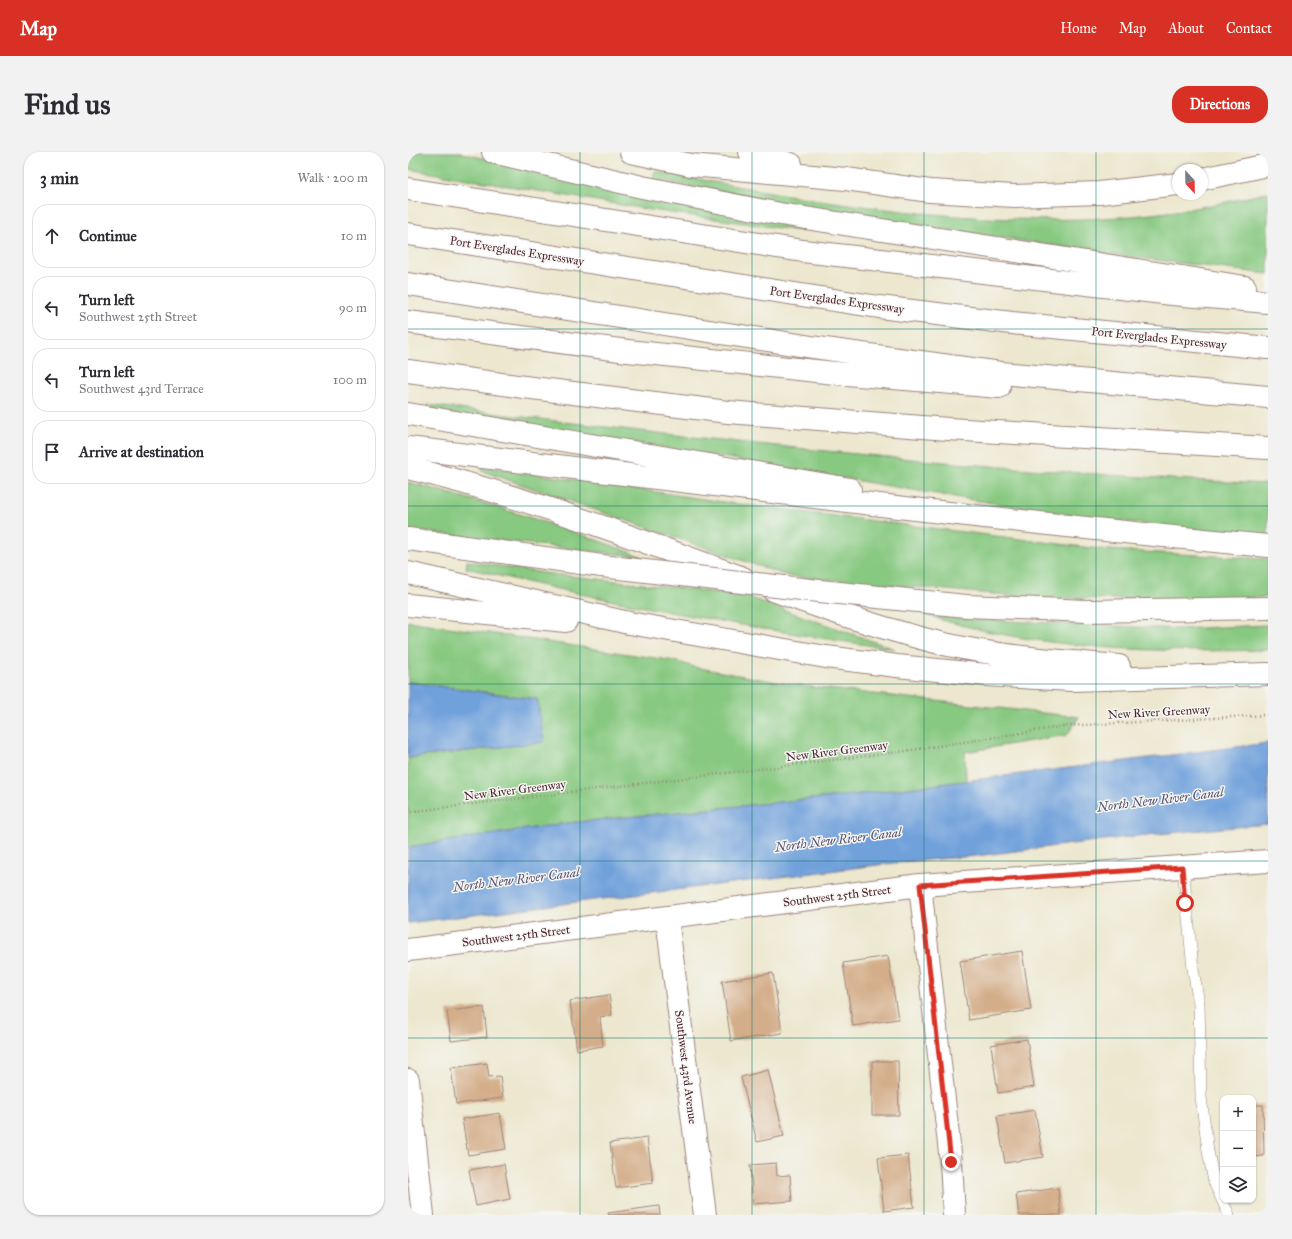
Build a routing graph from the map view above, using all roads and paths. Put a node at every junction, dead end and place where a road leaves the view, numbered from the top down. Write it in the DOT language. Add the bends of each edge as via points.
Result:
graph roads {
  1 [pos="493,152"];
  2 [pos="631,152"];
  3 [pos="750,152"];
  4 [pos="1268,164"];
  5 [pos="1208,178"];
  6 [pos="846,179"];
  7 [pos="408,185"];
  8 [pos="1172,185"];
  9 [pos="408,189"];
  10 [pos="445,194"];
  11 [pos="408,226"];
  12 [pos="408,234"];
  13 [pos="447,240"];
  14 [pos="408,284"];
  15 [pos="1268,291"];
  16 [pos="1268,302"];
  17 [pos="408,322"];
  18 [pos="1268,348"];
  19 [pos="408,371"];
  20 [pos="1268,398"];
  21 [pos="1268,401"];
  22 [pos="408,414"];
  23 [pos="408,448"];
  24 [pos="1268,448"];
  25 [pos="408,468"];
  26 [pos="996,518"];
  27 [pos="408,539"];
  28 [pos="1268,546"];
  29 [pos="408,573"];
  30 [pos="408,605"];
  31 [pos="1268,608"];
  32 [pos="698,635"];
  33 [pos="1257,675"];
  34 [pos="1268,715"];
  35 [pos="408,812"];
  36 [pos="1268,861"];
  37 [pos="1182,867"];
  38 [pos="920,885"];
  39 [pos="667,918"];
  40 [pos="408,950"];
  41 [pos="408,1080"];
  42 [pos="423,1215"];
  43 [pos="705,1215"];
  44 [pos="954,1215"];
  45 [pos="1229,1215"];
  1 -- 15 [label="main road" via="642,188 780,214"];
  2 -- 6 [label="main road" via="691,164"];
  3 -- 6 [label="main road"];
  4 -- 5 [label="main road"];
  6 -- 8 [label="main road" via="930,191 1014,196 1099,193"];
  7 -- 10 [label="main road"];
  9 -- 10 [label="main road"];
  10 -- 16 [label="main road" via="803,251 1172,294"];
  11 -- 13 [label="main road"];
  12 -- 13 [label="main road, Port Everglades Expressway"];
  13 -- 18 [label="main road, Port Everglades Expressway" via="879,306 1012,323"];
  14 -- 20 [label="main road" via="1001,374"];
  17 -- 21 [label="main road" via="628,351 835,373 1124,396"];
  19 -- 24 [label="main road" via="728,412 948,429"];
  22 -- 26 [label="main road" via="807,481"];
  23 -- 26 [label="main road" via="706,483 808,498"];
  25 -- 33 [label="main road" via="606,527 830,611 944,644 999,654 1070,662"];
  26 -- 28 [label="main road"];
  27 -- 31 [label="main road, bridge" via="602,566 966,606 1087,611"];
  29 -- 32 [label="main road" via="621,621"];
  30 -- 32 [label="main road"];
  32 -- 33 [label="main road" via="826,657 987,675 1071,680"];
  34 -- 35 [label="path, New River Greenway" via="1066,726 906,751"];
  36 -- 37 [label="main road, Southwest 25th Street"];
  37 -- 38 [label="main road, Southwest 25th Street"];
  37 -- 45 [label="lane" via="1199,1004 1201,1097 1208,1151 1214,1182"];
  38 -- 39 [label="main road, Southwest 25th Street"];
  38 -- 44 [label="main road" via="951,1162"];
  39 -- 40 [label="main road, Southwest 25th Street"];
  39 -- 43 [label="main road, Southwest 43rd Avenue"];
  41 -- 42 [label="main road"];
}
